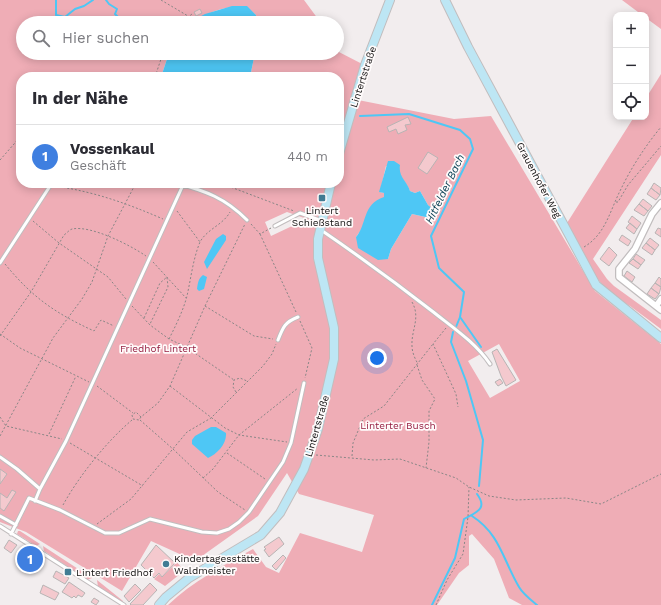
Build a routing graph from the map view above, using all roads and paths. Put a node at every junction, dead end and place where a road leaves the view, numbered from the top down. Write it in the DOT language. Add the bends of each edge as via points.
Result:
graph roads {
  1 [pos="161,0"];
  2 [pos="390,0"];
  3 [pos="445,0"];
  4 [pos="192,14"];
  5 [pos="188,16"];
  6 [pos="161,60"];
  7 [pos="157,72"];
  8 [pos="661,128"];
  9 [pos="344,137"];
  10 [pos="16,142"];
  11 [pos="661,146"];
  12 [pos="0,160"];
  13 [pos="48,188"];
  14 [pos="70,188"];
  15 [pos="134,188"];
  16 [pos="182,188"];
  17 [pos="192,188"];
  18 [pos="233,188"];
  19 [pos="330,188"];
  20 [pos="615,201"];
  21 [pos="127,203"];
  22 [pos="661,203"];
  23 [pos="174,207"];
  24 [pos="234,207"];
  25 [pos="300,213"];
  26 [pos="247,220"];
  27 [pos="167,221"];
  28 [pos="321,225"];
  29 [pos="276,226"];
  30 [pos="260,234"];
  31 [pos="108,236"];
  32 [pos="200,243"];
  33 [pos="576,251"];
  34 [pos="150,259"];
  35 [pos="1,262"];
  36 [pos="167,277"];
  37 [pos="31,292"];
  38 [pos="414,297"];
  39 [pos="186,298"];
  40 [pos="661,299"];
  41 [pos="204,306"];
  42 [pos="656,306"];
  43 [pos="661,310"];
  44 [pos="298,317"];
  45 [pos="66,318"];
  46 [pos="144,318"];
  47 [pos="448,324"];
  48 [pos="150,325"];
  49 [pos="117,327"];
  50 [pos="0,335"];
  51 [pos="661,338"];
  52 [pos="169,339"];
  53 [pos="278,340"];
  54 [pos="433,344"];
  55 [pos="41,358"];
  56 [pos="490,364"];
  57 [pos="417,365"];
  58 [pos="76,376"];
  59 [pos="247,381"];
  60 [pos="92,383"];
  61 [pos="304,383"];
  62 [pos="170,386"];
  63 [pos="236,393"];
  64 [pos="458,407"];
  65 [pos="134,413"];
  66 [pos="141,416"];
  67 [pos="0,417"];
  68 [pos="211,418"];
  69 [pos="133,419"];
  70 [pos="139,420"];
  71 [pos="6,426"];
  72 [pos="49,435"];
  73 [pos="239,435"];
  74 [pos="0,436"];
  75 [pos="66,440"];
  76 [pos="291,443"];
  77 [pos="174,449"];
  78 [pos="226,452"];
  79 [pos="310,453"];
  80 [pos="0,457"];
  81 [pos="351,457"];
  82 [pos="98,458"];
  83 [pos="426,468"];
  84 [pos="661,474"];
  85 [pos="203,478"];
  86 [pos="269,482"];
  87 [pos="144,486"];
  88 [pos="469,487"];
  89 [pos="40,489"];
  90 [pos="35,501"];
  91 [pos="60,510"];
  92 [pos="249,512"];
  93 [pos="0,516"];
  94 [pos="16,525"];
  95 [pos="0,526"];
  96 [pos="92,527"];
  97 [pos="11,534"];
  98 [pos="124,605"];
  99 [pos="159,605"];
  100 [pos="436,605"];
  1 -- 5 [label="path"];
  2 -- 9 [label="main road, Lintertstraße" via="365,65"];
  3 -- 33 [label="main road, Grauenhofer Weg"];
  4 -- 5 [label="path"];
  6 -- 7 [label="path"];
  8 -- 20 [label="path" via="629,175"];
  10 -- 12 [label="path"];
  11 -- 20 [label="path" via="628,185 618,202"];
  13 -- 35 [label="lane"];
  14 -- 21 [label="path"];
  15 -- 21 [label="path"];
  16 -- 23 [label="lane"];
  17 -- 24 [label="lane" via="217,196"];
  18 -- 25 [label="path"];
  19 -- 28 [label="main road, Lintertstraße"];
  20 -- 33 [label="path" via="602,230 593,241"];
  21 -- 27 [label="path"];
  21 -- 31 [label="path"];
  22 -- 42 [label="street" via="652,214 635,249 619,269 619,278"];
  23 -- 27 [label="lane"];
  23 -- 32 [label="path"];
  24 -- 26 [label="lane"];
  24 -- 32 [label="path" via="229,216 214,226"];
  25 -- 28 [label="lane"];
  25 -- 29 [label="lane"];
  26 -- 30 [label="path"];
  26 -- 41 [label="path"];
  27 -- 34 [label="lane"];
  28 -- 38 [label="lane"];
  28 -- 79 [label="main road, Lintertstraße" via="318,258 335,342 330,379"];
  29 -- 30 [label="path"];
  30 -- 44 [label="path"];
  31 -- 34 [label="path" via="129,245"];
  31 -- 37 [label="path" via="71,229 64,235"];
  31 -- 45 [label="path" via="92,282"];
  32 -- 39 [label="path"];
  33 -- 51 [label="main road, Grauenhofer Weg" via="596,285"];
  34 -- 36 [label="path"];
  34 -- 49 [label="lane"];
  35 -- 37 [label="path"];
  36 -- 39 [label="path"];
  36 -- 46 [label="path" via="160,283"];
  36 -- 48 [label="path" via="168,286"];
  37 -- 45 [label="path"];
  37 -- 50 [label="path"];
  38 -- 47 [label="lane"];
  38 -- 57 [label="path" via="411,300 416,308 417,319 412,346"];
  39 -- 52 [label="path"];
  40 -- 42 [label="street"];
  41 -- 53 [label="path" via="254,336"];
  41 -- 62 [label="path"];
  42 -- 43 [label="street"];
  44 -- 53 [label="lane" via="289,320 283,326"];
  44 -- 61 [label="path" via="312,348"];
  45 -- 49 [label="path" via="94,331 100,320"];
  45 -- 55 [label="path"];
  47 -- 54 [label="path"];
  47 -- 56 [label="lane" via="474,344"];
  49 -- 60 [label="lane"];
  50 -- 55 [label="path"];
  53 -- 59 [label="path" via="263,366"];
  54 -- 57 [label="path"];
  54 -- 64 [label="path" via="456,394"];
  55 -- 58 [label="path"];
  55 -- 71 [label="path"];
  57 -- 81 [label="path" via="384,406 363,419 353,443"];
  57 -- 83 [label="path" via="422,380 435,398 429,411"];
  58 -- 60 [label="path"];
  58 -- 72 [label="path"];
  59 -- 63 [label="path"];
  59 -- 63 [label="path" via="240,378 234,380 233,387"];
  60 -- 65 [label="path"];
  60 -- 75 [label="lane"];
  61 -- 73 [label="path"];
  61 -- 76 [label="lane"];
  62 -- 66 [label="path" via="158,403"];
  62 -- 68 [label="path"];
  63 -- 68 [label="path"];
  65 -- 66 [label="path"];
  65 -- 69 [label="path"];
  66 -- 70 [label="path"];
  67 -- 71 [label="path"];
  68 -- 73 [label="path"];
  68 -- 77 [label="path" via="187,432"];
  69 -- 70 [label="path"];
  69 -- 82 [label="path" via="116,434"];
  70 -- 77 [label="path"];
  71 -- 72 [label="path"];
  71 -- 74 [label="path"];
  72 -- 75 [label="path"];
  73 -- 76 [label="path"];
  73 -- 78 [label="path"];
  75 -- 82 [label="path"];
  75 -- 89 [label="lane"];
  76 -- 86 [label="lane" via="283,462"];
  77 -- 85 [label="path"];
  77 -- 87 [label="path"];
  78 -- 85 [label="path"];
  78 -- 86 [label="path"];
  79 -- 81 [label="path" via="318,456"];
  79 -- 99 [label="main road, Lintertstraße" via="295,487 271,525 261,535 189,578 166,596"];
  80 -- 89 [label="lane"];
  81 -- 83 [label="path" via="374,460 400,459"];
  82 -- 87 [label="path"];
  82 -- 91 [label="path" via="72,490"];
  83 -- 88 [label="path" via="456,478"];
  84 -- 88 [label="path" via="601,504 566,498 516,500 489,496"];
  85 -- 92 [label="path" via="218,492"];
  86 -- 92 [label="lane"];
  87 -- 96 [label="path" via="132,499"];
  88 -- 100 [label="path" via="463,554"];
  89 -- 90 [label="lane"];
  90 -- 91 [label="lane"];
  90 -- 94 [label="lane" via="29,498"];
  91 -- 96 [label="lane"];
  92 -- 96 [label="lane" via="229,529 217,533 202,532 152,518 119,533 106,533"];
  93 -- 94 [label="lane"];
  94 -- 97 [label="lane"];
  95 -- 97 [label="lane"];
  97 -- 98 [label="lane"];
}
